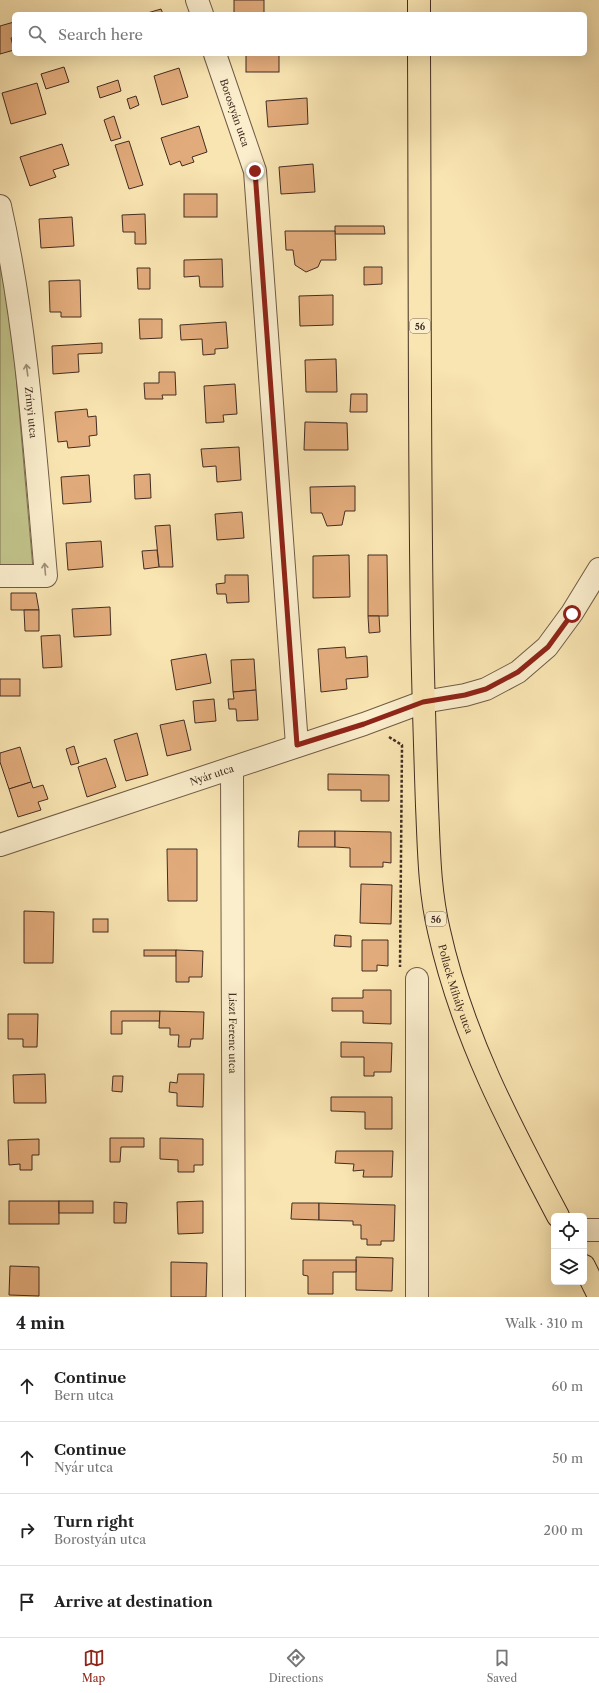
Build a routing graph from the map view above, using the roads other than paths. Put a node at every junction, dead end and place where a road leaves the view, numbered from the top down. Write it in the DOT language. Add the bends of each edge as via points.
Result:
graph roads {
  1 [pos="197,0"];
  2 [pos="419,0"];
  3 [pos="201,12"];
  4 [pos="419,12"];
  5 [pos="216,56"];
  6 [pos="419,56"];
  7 [pos="0,206"];
  8 [pos="599,569"];
  9 [pos="0,576"];
  10 [pos="423,702"];
  11 [pos="297,745"];
  12 [pos="232,768"];
  13 [pos="0,845"];
  14 [pos="417,979"];
  15 [pos="556,1213"];
  16 [pos="587,1230"];
  17 [pos="599,1230"];
  18 [pos="587,1272"];
  19 [pos="599,1296"];
  20 [pos="234,1297"];
  21 [pos="417,1297"];
  1 -- 3 [label="street"];
  2 -- 4 [label="main road"];
  5 -- 11 [label="street, Borostyán utca" via="255,171"];
  6 -- 10 [label="main road, Pollack Mihály utca / 56"];
  9 -- 7 [label="street, Zrínyi utca, one-way" via="46,576 28,383 12,259"];
  8 -- 10 [label="street, Nyár utca" via="572,614 548,647 518,672 486,689"];
  10 -- 11 [label="street, Nyár utca"];
  10 -- 15 [label="main road, Pollack Mihály utca / 56" via="430,875 449,974 468,1031 495,1095"];
  11 -- 12 [label="street, Nyár utca"];
  12 -- 13 [label="street, Nyár utca"];
  12 -- 20 [label="street, Liszt Ferenc utca"];
  14 -- 21 [label="street"];
  16 -- 17 [label="street"];
  18 -- 19 [label="main road"];
}
